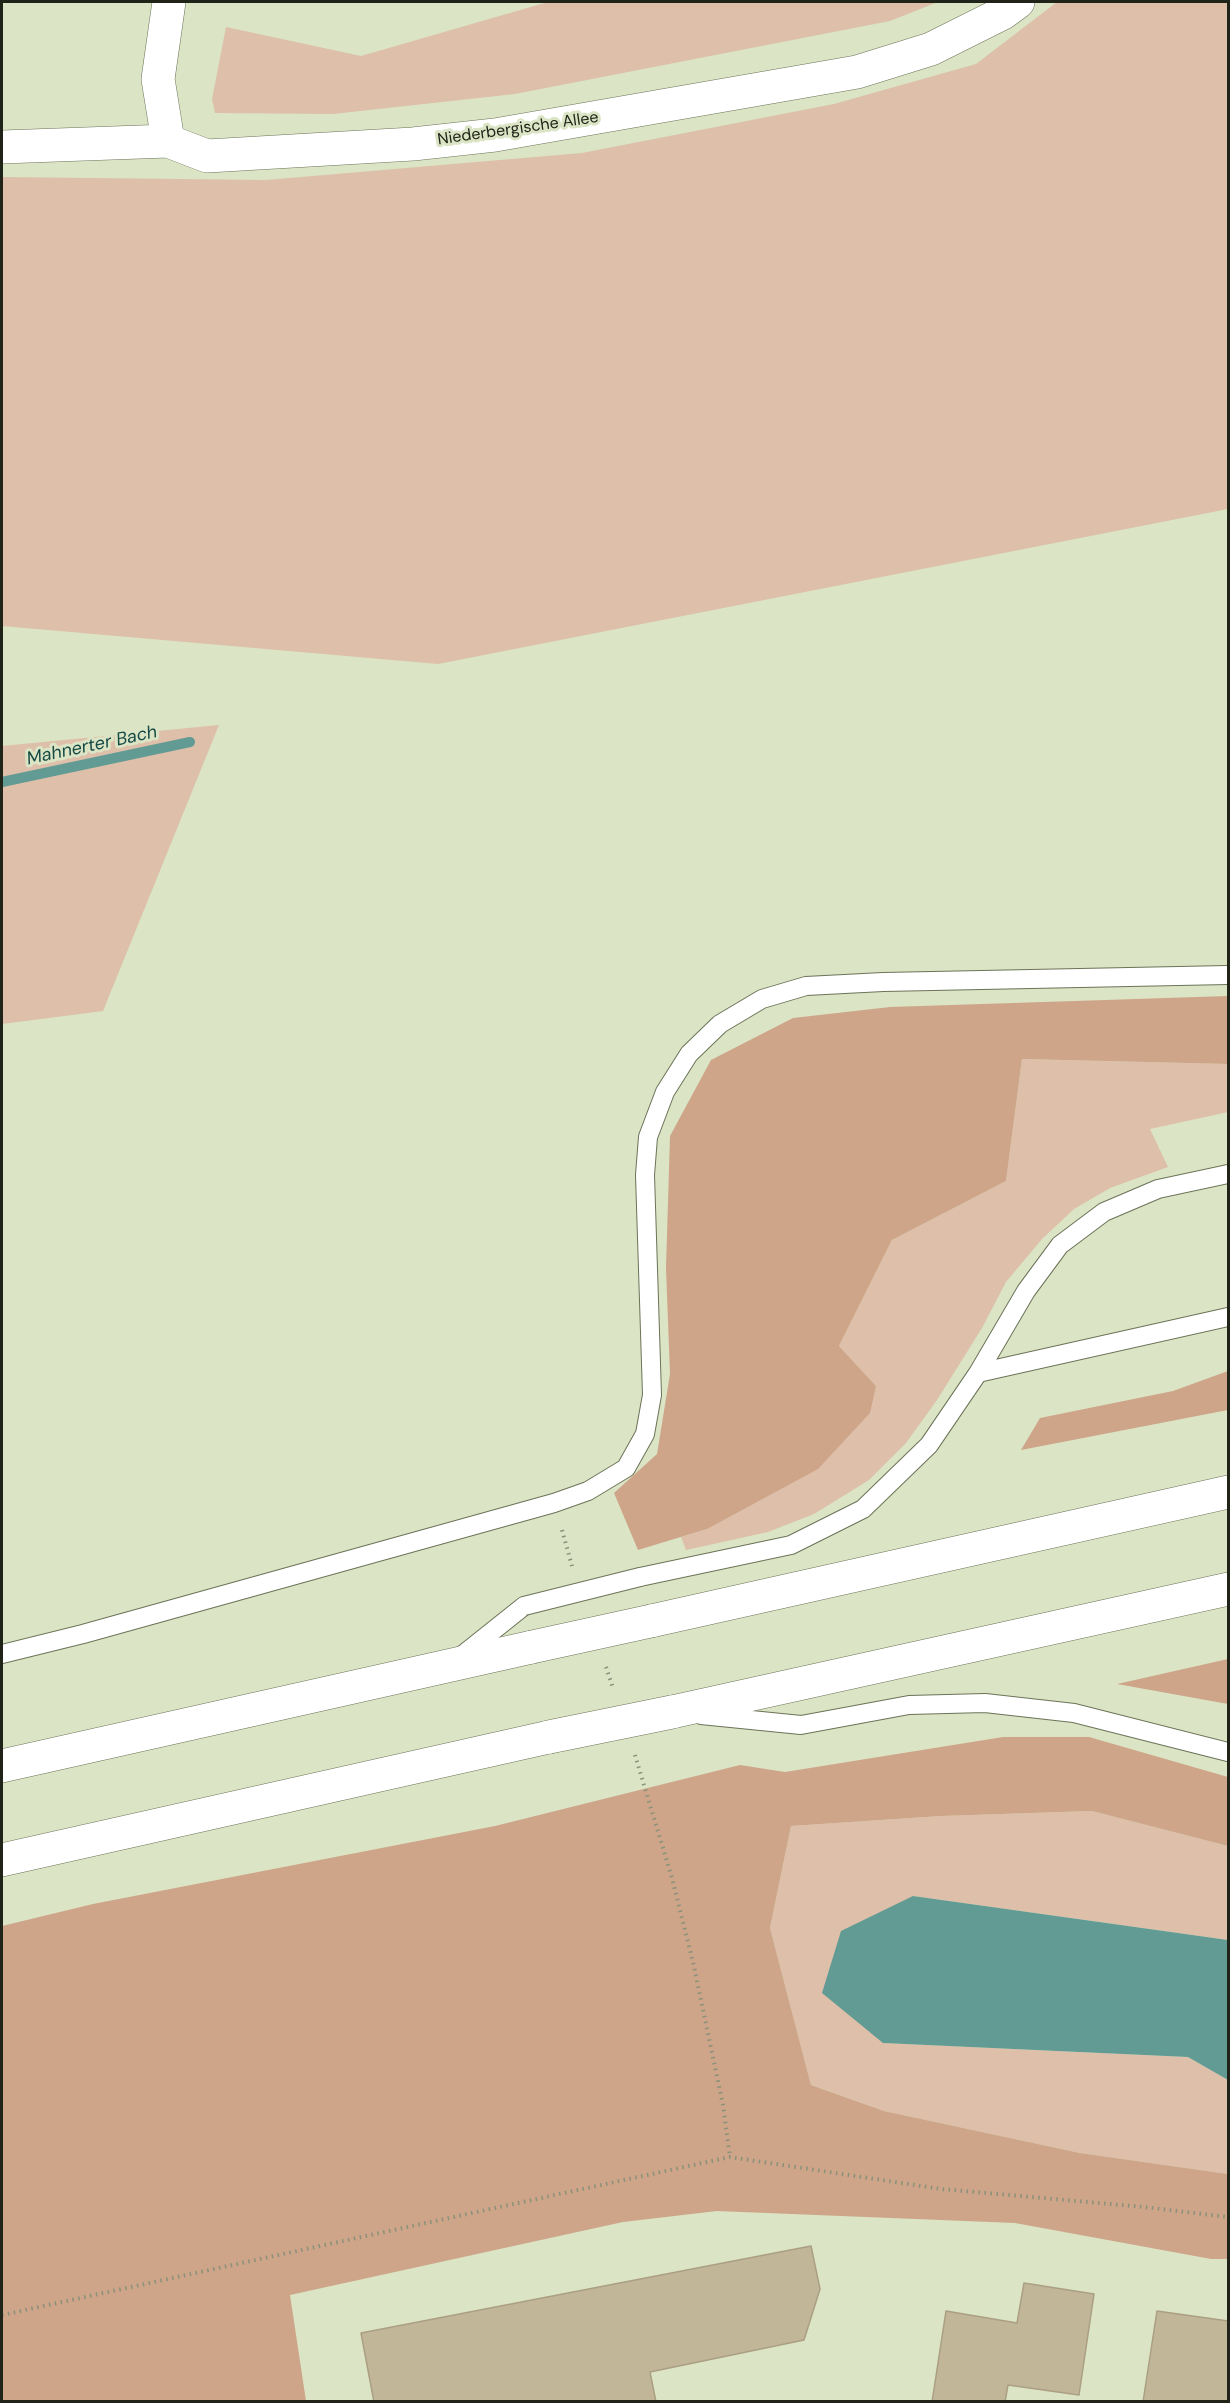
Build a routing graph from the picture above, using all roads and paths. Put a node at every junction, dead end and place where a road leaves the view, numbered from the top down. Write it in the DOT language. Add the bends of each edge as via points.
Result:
graph roads {
  1 [pos="169,2"];
  2 [pos="1018,2"];
  3 [pos="168,141"];
  4 [pos="2,147"];
  5 [pos="1228,975"];
  6 [pos="1228,1174"];
  7 [pos="1228,1317"];
  8 [pos="978,1373"];
  9 [pos="1228,1492"];
  10 [pos="554,1503"];
  11 [pos="576,1577"];
  12 [pos="1228,1588"];
  13 [pos="2,1654"];
  14 [pos="605,1664"];
  15 [pos="448,1666"];
  16 [pos="615,1697"];
  17 [pos="672,1712"];
  18 [pos="633,1751"];
  19 [pos="1228,1752"];
  20 [pos="2,1766"];
  21 [pos="2,1860"];
  22 [pos="730,2157"];
  23 [pos="1228,2217"];
  24 [pos="2,2314"];
  1 -- 3 [label="main road" via="158,79"];
  2 -- 3 [label="main road, Niederbergische Allee" via="931,49 857,72 495,135 413,144 207,156"];
  3 -- 4 [label="main road, Niederbergische Allee"];
  5 -- 10 [label="lane" via="806,986 762,999 720,1024 689,1054 665,1092 648,1137 645,1175 652,1395 645,1434 626,1468 588,1491"];
  6 -- 8 [label="lane" via="1158,1189 1104,1212 1060,1245 1026,1291"];
  7 -- 8 [label="lane"];
  8 -- 15 [label="lane, bridge" via="929,1445 863,1509 791,1545 524,1606"];
  9 -- 15 [label="main road, bridge"];
  10 -- 11 [label="path"];
  10 -- 13 [label="lane"];
  12 -- 17 [label="main road"];
  14 -- 16 [label="path"];
  15 -- 20 [label="main road"];
  17 -- 19 [label="lane" via="801,1725 909,1705 985,1703 1074,1713"];
  17 -- 21 [label="main road, bridge"];
  18 -- 22 [label="path" via="693,1962"];
  22 -- 23 [label="path" via="941,2189"];
  22 -- 24 [label="path"];
}
